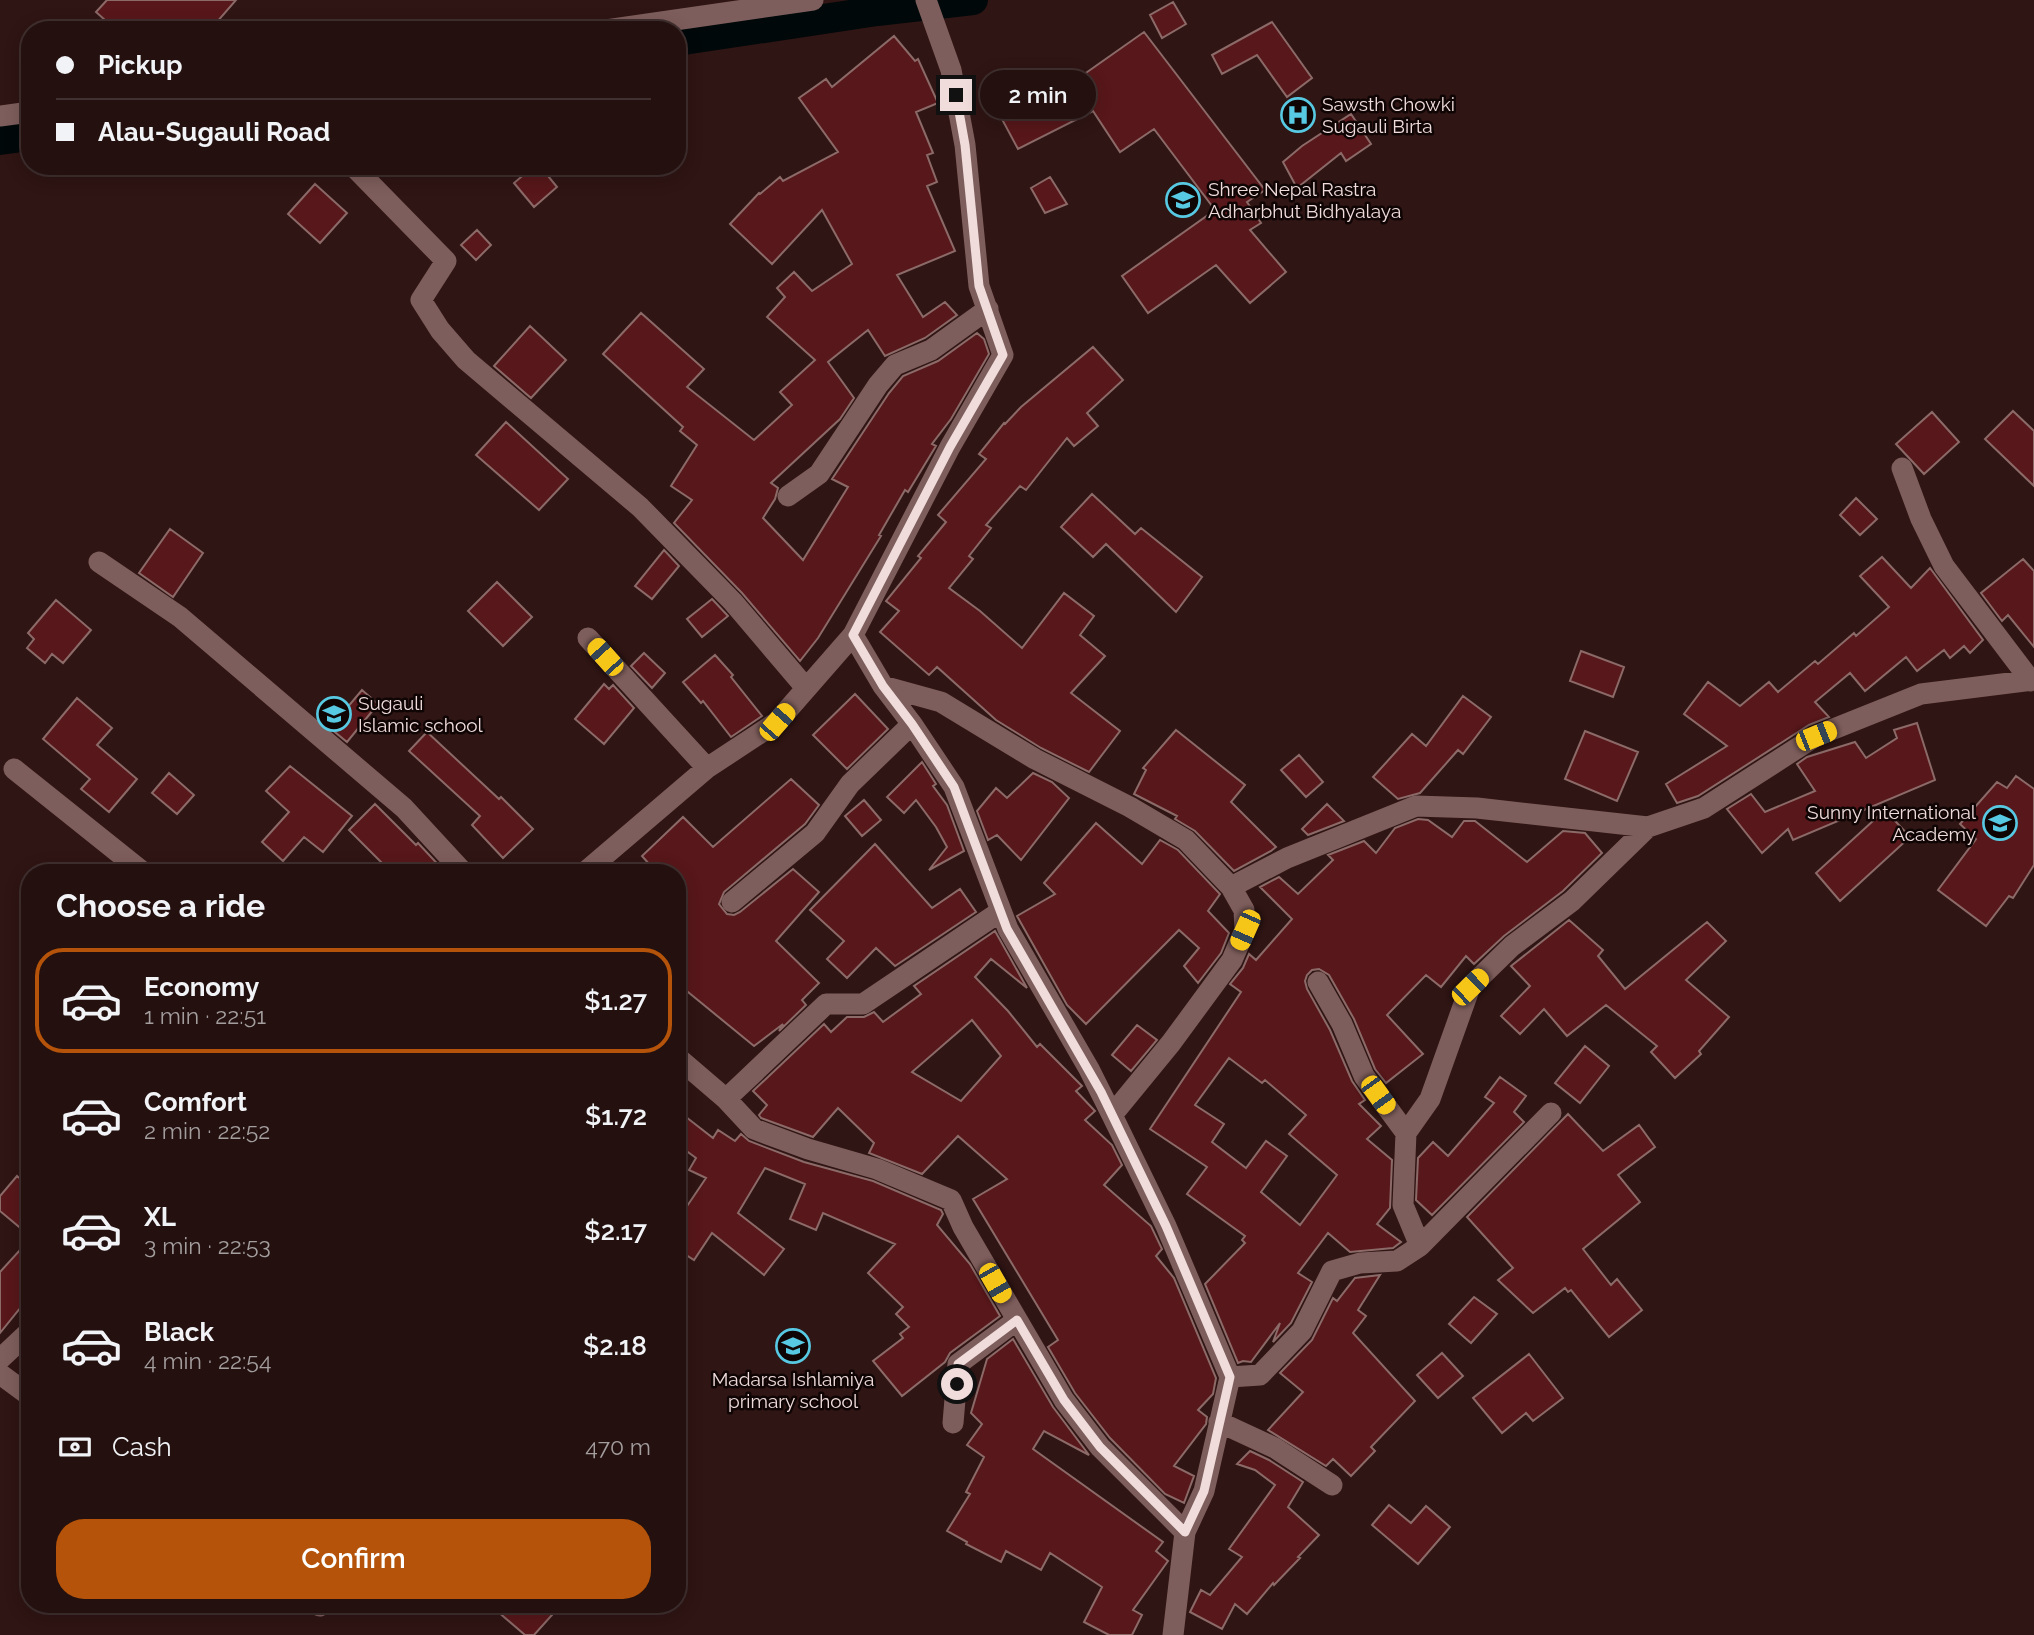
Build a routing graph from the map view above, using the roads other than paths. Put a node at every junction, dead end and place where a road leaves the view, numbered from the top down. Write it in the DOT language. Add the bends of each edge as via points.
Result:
graph roads {
  1 [pos="813,0"];
  2 [pos="928,6"];
  3 [pos="668,21"];
  4 [pos="21,113"];
  5 [pos="0,116"];
  6 [pos="362,175"];
  7 [pos="988,309"];
  8 [pos="1902,468"];
  9 [pos="788,496"];
  10 [pos="99,562"];
  11 [pos="853,635"];
  12 [pos="588,638"];
  13 [pos="2033,681"];
  14 [pos="883,686"];
  15 [pos="806,688"];
  16 [pos="912,724"];
  17 [pos="707,768"];
  18 [pos="14,769"];
  19 [pos="1648,827"];
  20 [pos="133,864"];
  21 [pos="456,864"];
  22 [pos="595,864"];
  23 [pos="1231,887"];
  24 [pos="732,902"];
  25 [pos="1001,911"];
  26 [pos="1318,982"];
  27 [pos="686,1065"];
  28 [pos="726,1100"];
  29 [pos="1551,1112"];
  30 [pos="1112,1115"];
  31 [pos="1406,1133"];
  32 [pos="1420,1246"];
  33 [pos="1017,1320"];
  34 [pos="21,1339"];
  35 [pos="0,1359"];
  36 [pos="0,1374"];
  37 [pos="1230,1377"];
  38 [pos="21,1389"];
  39 [pos="1219,1422"];
  40 [pos="954,1423"];
  41 [pos="1332,1485"];
  42 [pos="1185,1532"];
  43 [pos="1172,1635"];
  1 -- 3 [label="street"];
  2 -- 7 [label="street" via="951,70 963,132 979,286"];
  4 -- 5 [label="street"];
  6 -- 15 [label="street" via="446,261 421,300 440,330 466,360 640,506 733,602"];
  7 -- 9 [label="street" via="931,350 895,365 819,474"];
  7 -- 11 [label="street" via="1003,355"];
  8 -- 13 [label="street" via="1944,566"];
  10 -- 21 [label="street" via="201,634 404,808"];
  11 -- 14 [label="street"];
  11 -- 15 [label="street"];
  12 -- 17 [label="street"];
  13 -- 19 [label="street" via="1921,694 1816,736 1704,808"];
  14 -- 16 [label="street"];
  14 -- 23 [label="street" via="941,702 1035,760 1130,807 1186,840"];
  15 -- 17 [label="street" via="777,722"];
  16 -- 24 [label="street" via="850,784 815,833"];
  16 -- 25 [label="street" via="954,787"];
  17 -- 22 [label="street"];
  18 -- 20 [label="street"];
  19 -- 23 [label="street" via="1416,806 1287,858"];
  19 -- 31 [label="street" via="1572,901 1512,946 1470,987 1430,1099"];
  23 -- 30 [label="street" via="1244,910 1245,930 1231,960"];
  25 -- 28 [label="street" via="863,1004 826,1004"];
  25 -- 30 [label="street"];
  26 -- 31 [label="street" via="1364,1076"];
  27 -- 28 [label="street"];
  28 -- 33 [label="street" via="754,1129 877,1169 951,1200"];
  29 -- 32 [label="street"];
  30 -- 37 [label="street" via="1166,1226"];
  31 -- 32 [label="street" via="1403,1205"];
  32 -- 37 [label="street" via="1398,1261 1360,1263 1332,1271 1301,1331 1260,1375"];
  33 -- 40 [label="street" via="958,1364"];
  33 -- 42 [label="street" via="1064,1400 1100,1447"];
  34 -- 35 [label="street"];
  36 -- 38 [label="street"];
  37 -- 39 [label="street"];
  39 -- 41 [label="street" via="1275,1448"];
  39 -- 42 [label="street" via="1204,1491"];
  42 -- 43 [label="street"];
}
